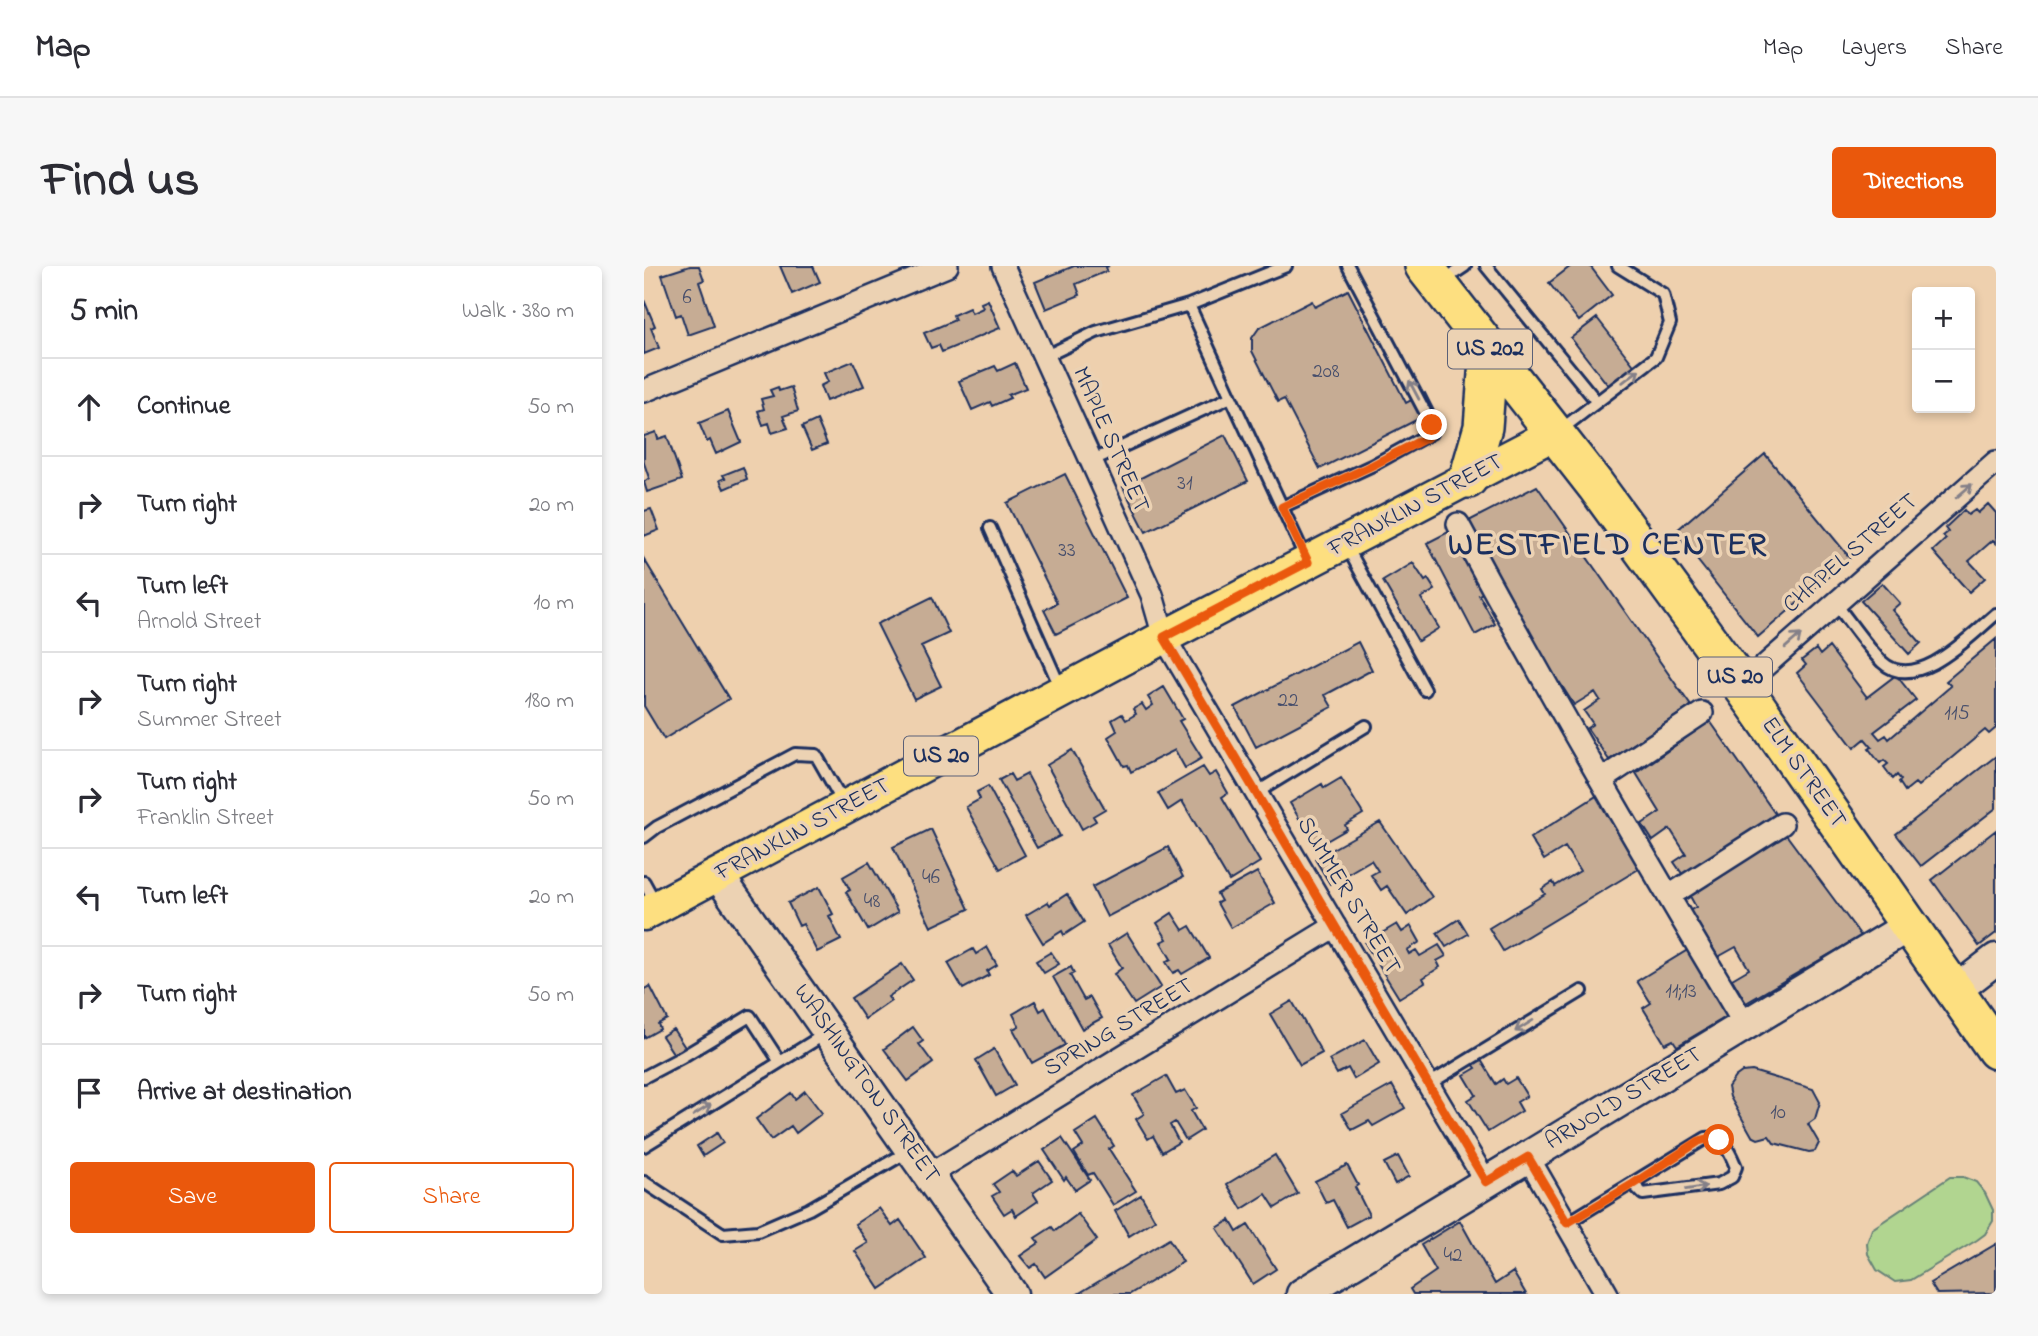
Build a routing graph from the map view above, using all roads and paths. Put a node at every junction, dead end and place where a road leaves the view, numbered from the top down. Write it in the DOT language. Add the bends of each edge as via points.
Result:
graph roads {
  1 [pos="947,266"];
  2 [pos="1003,266"];
  3 [pos="1286,266"];
  4 [pos="1348,266"];
  5 [pos="1486,266"];
  6 [pos="1618,266"];
  7 [pos="1442,272"];
  8 [pos="1189,305"];
  9 [pos="1489,348"];
  10 [pos="1044,357"];
  11 [pos="644,391"];
  12 [pos="1231,397"];
  13 [pos="1597,402"];
  14 [pos="1557,432"];
  15 [pos="1090,459"];
  16 [pos="1996,463"];
  17 [pos="1468,479"];
  18 [pos="1282,507"];
  19 [pos="1458,524"];
  20 [pos="990,528"];
  21 [pos="1345,542"];
  22 [pos="1308,562"];
  23 [pos="1835,603"];
  24 [pos="1996,614"];
  25 [pos="1164,637"];
  26 [pos="1742,686"];
  27 [pos="1425,690"];
  28 [pos="1062,691"];
  29 [pos="1702,713"];
  30 [pos="1366,726"];
  31 [pos="1601,780"];
  32 [pos="1256,793"];
  33 [pos="846,807"];
  34 [pos="1782,824"];
  35 [pos="644,836"];
  36 [pos="718,875"];
  37 [pos="1669,896"];
  38 [pos="648,901"];
  39 [pos="1910,925"];
  40 [pos="1335,926"];
  41 [pos="1996,959"];
  42 [pos="1956,990"];
  43 [pos="1583,991"];
  44 [pos="1745,1025"];
  45 [pos="830,1032"];
  46 [pos="1996,1051"];
  47 [pos="780,1062"];
  48 [pos="644,1077"];
  49 [pos="1429,1084"];
  50 [pos="644,1146"];
  51 [pos="911,1149"];
  52 [pos="1528,1157"];
  53 [pos="929,1175"];
  54 [pos="644,1182"];
  55 [pos="1486,1182"];
  56 [pos="1633,1184"];
  57 [pos="1567,1223"];
  58 [pos="1012,1294"];
  59 [pos="1302,1294"];
  60 [pos="1607,1294"];
  1 -- 11 [label="street"];
  2 -- 10 [label="street, MAPLE STREET"];
  3 -- 8 [label="lane"];
  18 -- 4 [label="lane, one-way" via="1431,433 1432,425"];
  5 -- 13 [label="lane"];
  13 -- 6 [label="lane, one-way" via="1656,357 1670,323 1663,294"];
  7 -- 9 [label="highway, ELM STREET / US 202"];
  8 -- 10 [label="lane" via="1096,332"];
  8 -- 12 [label="lane"];
  9 -- 14 [label="highway, ELM STREET / US 202"];
  9 -- 17 [label="highway" via="1483,427"];
  10 -- 15 [label="street, MAPLE STREET"];
  12 -- 15 [label="lane"];
  12 -- 18 [label="lane"];
  13 -- 14 [label="lane"];
  14 -- 17 [label="main road, FRANKLIN STREET / US 20"];
  14 -- 26 [label="highway, ELM STREET / US 20"];
  15 -- 25 [label="street, MAPLE STREET" via="1152,595"];
  23 -- 16 [label="street, CHAPEL STREET, one-way"];
  17 -- 21 [label="main road, FRANKLIN STREET / US 20"];
  18 -- 22 [label="lane"];
  19 -- 31 [label="street"];
  20 -- 28 [label="lane"];
  21 -- 22 [label="main road, FRANKLIN STREET / US 20"];
  21 -- 27 [label="lane"];
  22 -- 25 [label="main road, FRANKLIN STREET / US 20"];
  23 -- 24 [label="lane" via="1884,664 1914,672 1939,661"];
  26 -- 23 [label="street, CHAPEL STREET, one-way"];
  25 -- 28 [label="main road, FRANKLIN STREET / US 20"];
  25 -- 32 [label="street, SUMMER STREET"];
  26 -- 39 [label="highway, ELM STREET / US 20"];
  28 -- 33 [label="main road, FRANKLIN STREET / US 20"];
  29 -- 31 [label="street"];
  30 -- 32 [label="lane"];
  31 -- 37 [label="street"];
  32 -- 40 [label="street, SUMMER STREET"];
  33 -- 35 [label="lane" via="816,755 795,754"];
  33 -- 36 [label="main road, FRANKLIN STREET / US 20"];
  34 -- 37 [label="street"];
  36 -- 38 [label="main road, FRANKLIN STREET / US 20"];
  36 -- 45 [label="street, WASHINGTON STREET"];
  37 -- 44 [label="street"];
  39 -- 42 [label="highway, ELM STREET"];
  39 -- 44 [label="street, ARNOLD STREET"];
  40 -- 49 [label="street, SUMMER STREET"];
  40 -- 53 [label="street, SPRING STREET"];
  41 -- 42 [label="street"];
  42 -- 46 [label="highway, ELM STREET"];
  43 -- 49 [label="lane, one-way"];
  44 -- 52 [label="street, ARNOLD STREET"];
  45 -- 47 [label="lane"];
  45 -- 51 [label="street, WASHINGTON STREET"];
  47 -- 48 [label="lane" via="750,1016"];
  50 -- 47 [label="lane, one-way"];
  49 -- 55 [label="street, SUMMER STREET"];
  51 -- 53 [label="street, WASHINGTON STREET"];
  51 -- 54 [label="lane" via="809,1209 758,1231 723,1234"];
  52 -- 55 [label="street, ARNOLD STREET"];
  52 -- 57 [label="street"];
  53 -- 58 [label="street, WASHINGTON STREET"];
  55 -- 59 [label="street, ARNOLD STREET"];
  56 -- 56 [label="lane, one-way" via="1643,1194 1719,1184 1732,1177 1736,1167 1719,1140 1706,1138"];
  56 -- 57 [label="lane"];
  57 -- 60 [label="street"];
}
